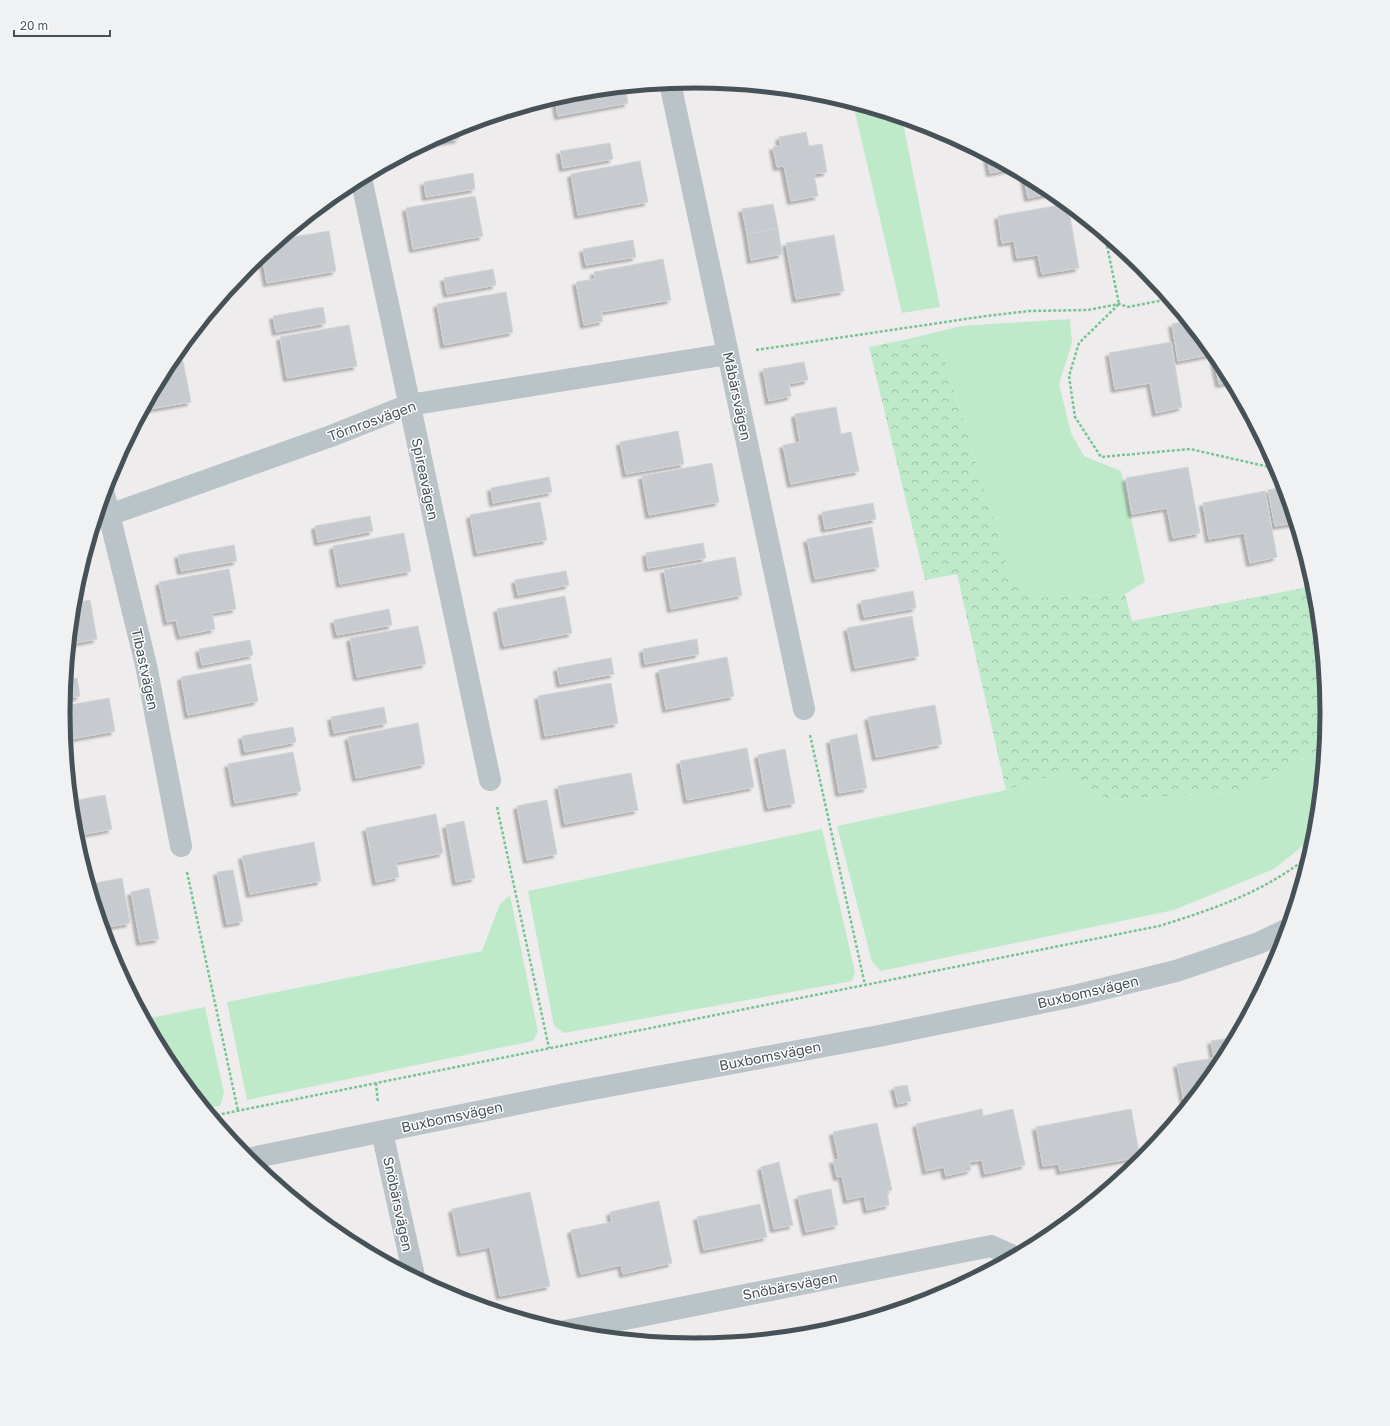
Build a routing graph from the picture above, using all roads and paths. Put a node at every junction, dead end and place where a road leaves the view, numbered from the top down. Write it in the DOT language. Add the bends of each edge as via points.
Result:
graph roads {
  1 [pos="671,89"];
  2 [pos="362,184"];
  3 [pos="1106,242"];
  4 [pos="1164,300"];
  5 [pos="1119,304"];
  6 [pos="728,354"];
  7 [pos="409,405"];
  8 [pos="1269,467"];
  9 [pos="103,516"];
  10 [pos="804,709"];
  11 [pos="490,780"];
  12 [pos="181,846"];
  13 [pos="1301,862"];
  14 [pos="1279,933"];
  15 [pos="865,985"];
  16 [pos="549,1048"];
  17 [pos="238,1111"];
  18 [pos="217,1115"];
  19 [pos="382,1132"];
  20 [pos="255,1157"];
  21 [pos="1008,1253"];
  22 [pos="413,1271"];
  23 [pos="582,1328"];
  1 -- 6 [label="street, Måbärsvägen"];
  2 -- 7 [label="street, Spireavägen"];
  3 -- 5 [label="path"];
  4 -- 5 [label="path" via="1128,307"];
  5 -- 6 [label="path" via="1088,310 1030,311 986,316"];
  5 -- 8 [label="path" via="1079,343 1069,376 1075,417 1101,457 1190,449"];
  6 -- 7 [label="street, Törnrosvägen"];
  6 -- 10 [label="street, Måbärsvägen"];
  7 -- 9 [label="street, Törnrosvägen" via="331,436"];
  7 -- 11 [label="street, Spireavägen"];
  9 -- 12 [label="street, Tibastvägen" via="146,665"];
  10 -- 15 [label="path"];
  11 -- 16 [label="path"];
  12 -- 17 [label="path"];
  13 -- 15 [label="path" via="1266,886 1238,899 1159,926"];
  14 -- 19 [label="street, Buxbomsvägen" via="1259,943 1176,971 1074,996"];
  15 -- 16 [label="path"];
  16 -- 17 [label="path"];
  17 -- 18 [label="path"];
  19 -- 20 [label="street, Buxbomsvägen"];
  19 -- 22 [label="street, Snöbärsvägen"];
  21 -- 23 [label="street, Snöbärsvägen" via="991,1246"];
}
